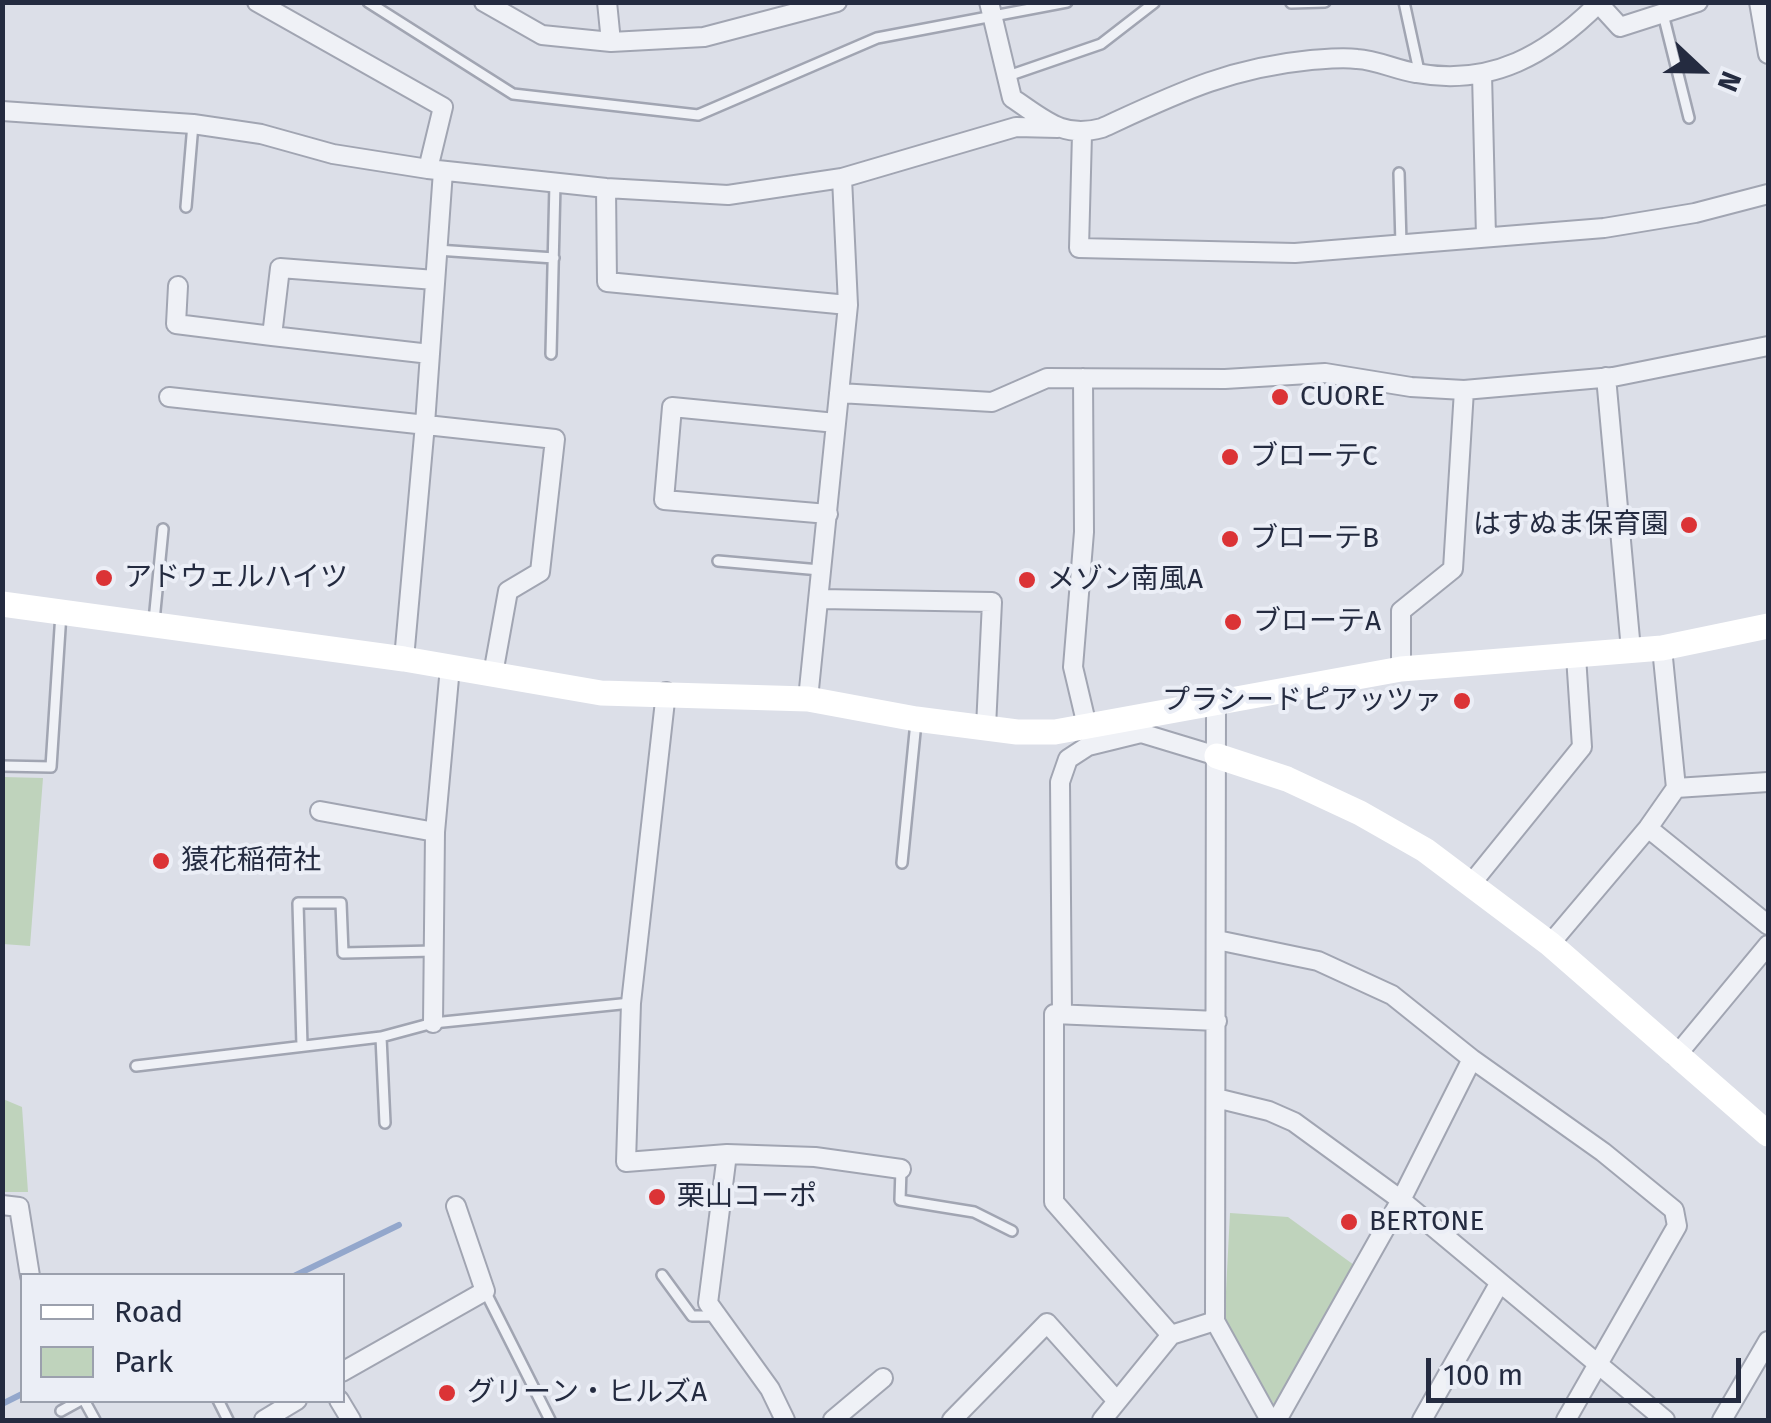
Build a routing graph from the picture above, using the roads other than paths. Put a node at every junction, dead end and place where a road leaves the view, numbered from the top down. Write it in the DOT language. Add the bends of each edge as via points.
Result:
graph roads {
  1 [pos="256,2"];
  2 [pos="368,2"];
  3 [pos="484,2"];
  4 [pos="607,2"];
  5 [pos="837,2"];
  6 [pos="1067,2"];
  7 [pos="1326,2"];
  8 [pos="1404,2"];
  9 [pos="1698,2"];
  10 [pos="1758,2"];
  11 [pos="1154,3"];
  12 [pos="1292,3"];
  13 [pos="1599,3"];
  14 [pos="990,8"];
  15 [pos="1663,13"];
  16 [pos="611,42"];
  17 [pos="1768,54"];
  18 [pos="1419,74"];
  19 [pos="1482,74"];
  20 [pos="1005,77"];
  21 [pos="2,111"];
  22 [pos="1689,118"];
  23 [pos="193,124"];
  24 [pos="1058,128"];
  25 [pos="1082,134"];
  26 [pos="435,170"];
  27 [pos="1399,173"];
  28 [pos="842,178"];
  29 [pos="555,183"];
  30 [pos="606,188"];
  31 [pos="1768,194"];
  32 [pos="186,207"];
  33 [pos="1486,238"];
  34 [pos="1401,244"];
  35 [pos="437,250"];
  36 [pos="554,258"];
  37 [pos="435,280"];
  38 [pos="178,286"];
  39 [pos="848,305"];
  40 [pos="272,336"];
  41 [pos="1768,346"];
  42 [pos="430,354"];
  43 [pos="551,354"];
  44 [pos="1083,378"];
  45 [pos="1606,378"];
  46 [pos="1464,390"];
  47 [pos="839,393"];
  48 [pos="170,397"];
  49 [pos="425,424"];
  50 [pos="836,424"];
  51 [pos="828,514"];
  52 [pos="163,529"];
  53 [pos="718,561"];
  54 [pos="823,571"];
  55 [pos="820,599"];
  56 [pos="2,604"];
  57 [pos="61,610"];
  58 [pos="154,624"];
  59 [pos="1768,626"];
  60 [pos="1662,648"];
  61 [pos="1631,650"];
  62 [pos="1576,656"];
  63 [pos="404,660"];
  64 [pos="450,667"];
  65 [pos="1402,669"];
  66 [pos="493,674"];
  67 [pos="666,692"];
  68 [pos="808,699"];
  69 [pos="1216,703"];
  70 [pos="916,719"];
  71 [pos="1087,726"];
  72 [pos="986,727"];
  73 [pos="1217,756"];
  74 [pos="2,766"];
  75 [pos="1768,782"];
  76 [pos="1676,788"];
  77 [pos="320,810"];
  78 [pos="1648,828"];
  79 [pos="435,832"];
  80 [pos="902,863"];
  81 [pos="1471,884"];
  82 [pos="1768,925"];
  83 [pos="1217,940"];
  84 [pos="1550,944"];
  85 [pos="1768,945"];
  86 [pos="434,951"];
  87 [pos="631,1003"];
  88 [pos="1062,1014"];
  89 [pos="1217,1021"];
  90 [pos="433,1023"];
  91 [pos="381,1037"];
  92 [pos="302,1046"];
  93 [pos="1676,1056"];
  94 [pos="1472,1058"];
  95 [pos="136,1066"];
  96 [pos="1216,1098"];
  97 [pos="385,1123"];
  98 [pos="1768,1134"];
  99 [pos="727,1154"];
  100 [pos="901,1169"];
  101 [pos="1401,1200"];
  102 [pos="2,1205"];
  103 [pos="456,1206"];
  104 [pos="1012,1230"];
  105 [pos="30,1273"];
  106 [pos="662,1275"];
  107 [pos="1500,1284"];
  108 [pos="484,1291"];
  109 [pos="718,1316"];
  110 [pos="1215,1321"];
  111 [pos="1170,1334"];
  112 [pos="1765,1354"];
  113 [pos="1597,1366"];
  114 [pos="345,1370"];
  115 [pos="884,1378"];
  116 [pos="1117,1401"];
  117 [pos="76,1403"];
  118 [pos="61,1411"];
  119 [pos="550,1420"];
  120 [pos="785,1420"];
  121 [pos="832,1420"];
  122 [pos="952,1420"];
  123 [pos="1102,1420"];
  124 [pos="1274,1420"];
  125 [pos="1422,1420"];
  126 [pos="1566,1420"];
  127 [pos="1665,1420"];
  128 [pos="1722,1420"];
  1 -- 26 [label="street" via="443,107"];
  2 -- 14 [label="lane" via="513,94 698,115 877,38"];
  3 -- 16 [label="street" via="542,35"];
  4 -- 16 [label="street"];
  5 -- 16 [label="street" via="704,37"];
  6 -- 14 [label="lane"];
  7 -- 12 [label="lane"];
  8 -- 18 [label="lane"];
  9 -- 15 [label="street"];
  10 -- 17 [label="street"];
  11 -- 20 [label="lane" via="1101,44"];
  13 -- 15 [label="street" via="1620,26"];
  13 -- 19 [label="street" via="1529,59"];
  14 -- 20 [label="street"];
  15 -- 22 [label="lane"];
  18 -- 19 [label="street"];
  18 -- 25 [label="street" via="1358,58 1227,74"];
  19 -- 33 [label="street"];
  20 -- 24 [label="street" via="1012,98"];
  21 -- 23 [label="street"];
  23 -- 26 [label="street"];
  23 -- 32 [label="lane"];
  24 -- 25 [label="street"];
  24 -- 28 [label="street" via="1016,127"];
  25 -- 34 [label="street" via="1079,248 1295,253"];
  26 -- 29 [label="street"];
  26 -- 35 [label="street"];
  27 -- 34 [label="lane"];
  28 -- 30 [label="street" via="728,195"];
  28 -- 39 [label="street"];
  29 -- 30 [label="street"];
  29 -- 36 [label="lane"];
  30 -- 39 [label="street" via="607,282"];
  31 -- 33 [label="street" via="1604,228"];
  33 -- 34 [label="street"];
  35 -- 36 [label="lane"];
  35 -- 37 [label="street"];
  36 -- 43 [label="lane"];
  37 -- 40 [label="street" via="280,268"];
  37 -- 42 [label="street"];
  38 -- 40 [label="street" via="176,324"];
  39 -- 47 [label="street"];
  40 -- 42 [label="street"];
  41 -- 45 [label="street"];
  42 -- 49 [label="street"];
  44 -- 46 [label="street" via="1325,373"];
  44 -- 47 [label="street" via="1047,378 992,402"];
  44 -- 71 [label="street" via="1084,532 1073,667"];
  45 -- 46 [label="street"];
  45 -- 61 [label="street"];
  46 -- 65 [label="street" via="1452,569 1401,611"];
  47 -- 50 [label="street"];
  48 -- 49 [label="street"];
  49 -- 63 [label="street"];
  49 -- 66 [label="street" via="555,438 540,572 508,591"];
  50 -- 51 [label="street"];
  50 -- 51 [label="street" via="672,407 665,482 664,500"];
  51 -- 54 [label="street"];
  52 -- 58 [label="lane"];
  53 -- 54 [label="lane"];
  54 -- 55 [label="street"];
  55 -- 68 [label="street"];
  55 -- 72 [label="street" via="992,602"];
  56 -- 57 [label="street"];
  57 -- 58 [label="street"];
  57 -- 74 [label="lane" via="51,767"];
  58 -- 63 [label="street"];
  59 -- 60 [label="street"];
  60 -- 61 [label="street"];
  60 -- 76 [label="street"];
  61 -- 62 [label="street"];
  62 -- 65 [label="street"];
  62 -- 81 [label="street" via="1582,747"];
  63 -- 64 [label="street"];
  64 -- 66 [label="street"];
  64 -- 79 [label="street"];
  65 -- 69 [label="street"];
  66 -- 67 [label="street" via="601,693"];
  67 -- 68 [label="street"];
  67 -- 87 [label="street"];
  68 -- 70 [label="street"];
  69 -- 71 [label="street"];
  69 -- 73 [label="street"];
  70 -- 72 [label="street"];
  70 -- 80 [label="lane"];
  71 -- 72 [label="street" via="1055,732"];
  73 -- 81 [label="street" via="1360,813"];
  73 -- 83 [label="street"];
  73 -- 88 [label="street" via="1141,734 1088,746 1068,759 1060,782"];
  75 -- 76 [label="street"];
  76 -- 78 [label="street"];
  77 -- 79 [label="street"];
  78 -- 82 [label="street"];
  78 -- 84 [label="street"];
  79 -- 86 [label="street"];
  81 -- 84 [label="street"];
  83 -- 89 [label="street"];
  83 -- 94 [label="street" via="1318,961 1392,994"];
  84 -- 93 [label="street"];
  85 -- 93 [label="street"];
  86 -- 90 [label="street"];
  86 -- 92 [label="lane" via="343,953 342,903 298,903"];
  87 -- 90 [label="lane"];
  87 -- 99 [label="street" via="626,1162"];
  88 -- 89 [label="street"];
  88 -- 111 [label="street" via="1054,1014 1054,1202"];
  89 -- 96 [label="street"];
  90 -- 91 [label="lane"];
  91 -- 92 [label="lane"];
  91 -- 97 [label="lane"];
  92 -- 95 [label="lane"];
  93 -- 98 [label="street"];
  94 -- 101 [label="street"];
  94 -- 113 [label="street" via="1674,1210 1677,1226"];
  96 -- 101 [label="street" via="1294,1122"];
  96 -- 110 [label="street"];
  99 -- 100 [label="street"];
  99 -- 109 [label="street" via="708,1303"];
  100 -- 104 [label="lane" via="900,1200 974,1212"];
  101 -- 107 [label="street"];
  101 -- 124 [label="street"];
  102 -- 105 [label="street" via="19,1207"];
  103 -- 108 [label="street"];
  106 -- 109 [label="lane" via="692,1316"];
  107 -- 113 [label="street"];
  107 -- 125 [label="street"];
  108 -- 114 [label="street"];
  108 -- 119 [label="lane"];
  109 -- 120 [label="street"];
  110 -- 111 [label="street"];
  110 -- 124 [label="street"];
  111 -- 116 [label="street"];
  112 -- 128 [label="street"];
  113 -- 126 [label="street"];
  113 -- 127 [label="street"];
  115 -- 121 [label="street"];
  116 -- 122 [label="street" via="1047,1323"];
  116 -- 123 [label="street"];
  117 -- 118 [label="lane"];
}
